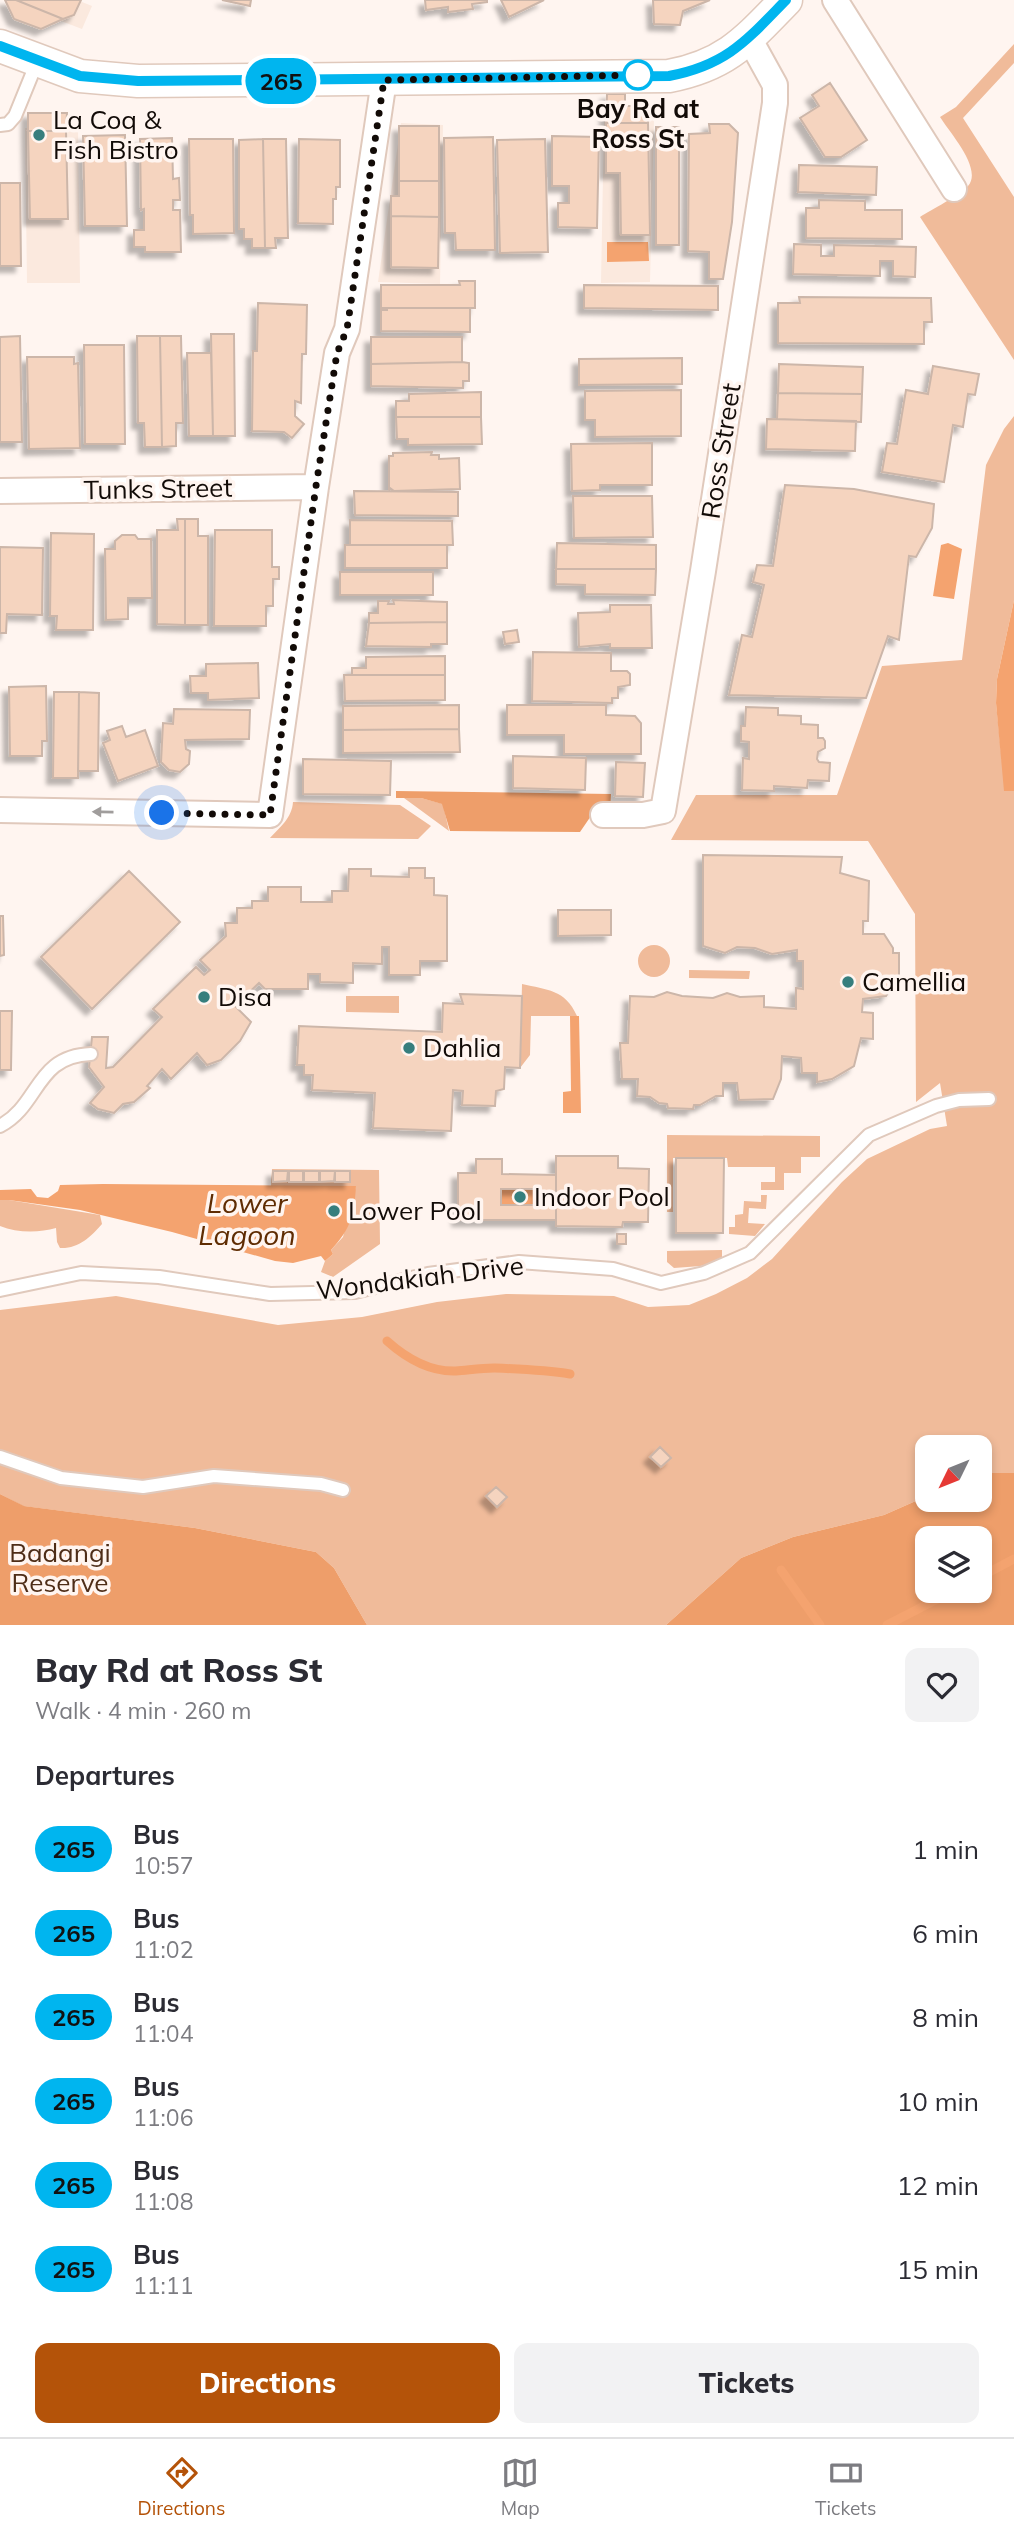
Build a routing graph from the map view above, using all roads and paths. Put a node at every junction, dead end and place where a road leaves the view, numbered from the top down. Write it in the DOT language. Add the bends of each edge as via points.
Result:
graph roads {
  1 [pos="786,0"];
  2 [pos="835,0"];
  3 [pos="749,37"];
  4 [pos="0,46"];
  5 [pos="37,61"];
  6 [pos="384,80"];
  7 [pos="0,125"];
  8 [pos="954,189"];
  9 [pos="316,486"];
  10 [pos="0,491"];
  11 [pos="0,810"];
  12 [pos="603,816"];
  13 [pos="90,1054"];
  14 [pos="989,1099"];
  15 [pos="0,1126"];
  16 [pos="0,1290"];
  17 [pos="0,1457"];
  18 [pos="343,1490"];
  1 -- 3 [label="street"];
  2 -- 8 [label="street"];
  3 -- 6 [label="street" via="714,63 669,76"];
  3 -- 12 [label="street, Ross Street" via="775,85 775,103 663,811"];
  4 -- 5 [label="street"];
  5 -- 6 [label="street" via="80,76 125,81"];
  5 -- 7 [label="lane" via="15,116"];
  6 -- 9 [label="street" via="347,329 337,353"];
  9 -- 10 [label="street, Tunks Street"];
  9 -- 11 [label="street, one-way" via="270,815"];
  13 -- 15 [label="lane" via="56,1063 16,1114"];
  14 -- 16 [label="lane, Wondakiah Drive" via="936,1106 869,1135 750,1253 704,1273 661,1283 613,1269 519,1262 428,1274 355,1292 270,1294 159,1277 81,1273"];
  17 -- 18 [label="lane" via="61,1478 143,1487 214,1476 321,1484"];
}
